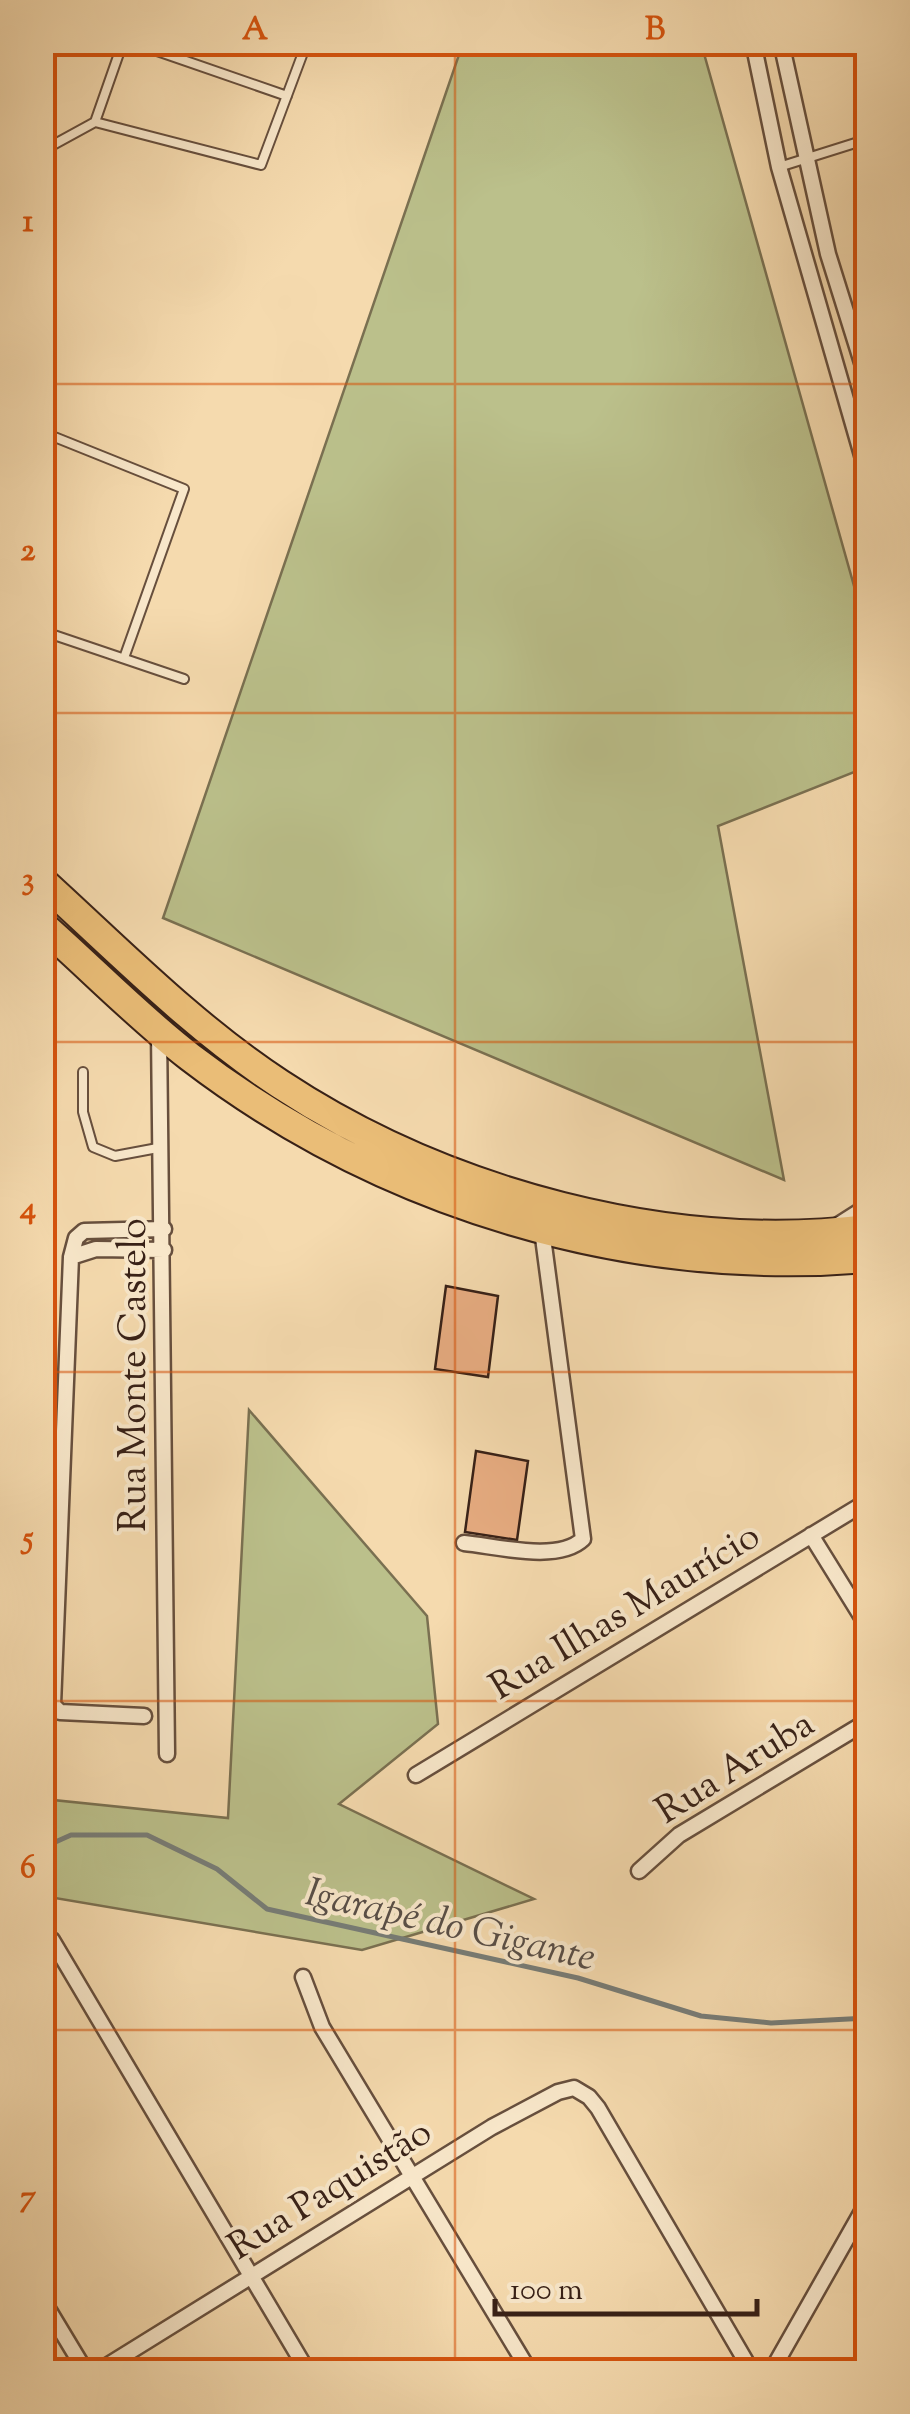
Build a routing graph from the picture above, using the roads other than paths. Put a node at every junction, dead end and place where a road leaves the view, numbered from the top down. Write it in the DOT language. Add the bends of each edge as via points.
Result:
graph roads {
  1 [pos="123,42"];
  2 [pos="131,42"];
  3 [pos="307,42"];
  4 [pos="754,42"];
  5 [pos="781,42"];
  6 [pos="287,96"];
  7 [pos="95,122"];
  8 [pos="868,139"];
  9 [pos="42,151"];
  10 [pos="804,159"];
  11 [pos="779,167"];
  12 [pos="42,352"];
  13 [pos="868,382"];
  14 [pos="42,386"];
  15 [pos="42,432"];
  16 [pos="868,476"];
  17 [pos="42,631"];
  18 [pos="124,658"];
  19 [pos="184,679"];
  20 [pos="42,881"];
  21 [pos="42,924"];
  22 [pos="159,1031"];
  23 [pos="83,1072"];
  24 [pos="162,1147"];
  25 [pos="868,1206"];
  26 [pos="164,1229"];
  27 [pos="868,1229"];
  28 [pos="542,1230"];
  29 [pos="828,1234"];
  30 [pos="164,1250"];
  31 [pos="71,1258"];
  32 [pos="868,1258"];
  33 [pos="868,1501"];
  34 [pos="811,1534"];
  35 [pos="464,1543"];
  36 [pos="868,1628"];
  37 [pos="144,1716"];
  38 [pos="868,1721"];
  39 [pos="167,1754"];
  40 [pos="416,1775"];
  41 [pos="639,1871"];
  42 [pos="47,1938"];
  43 [pos="303,1977"];
  44 [pos="413,2174"];
  45 [pos="868,2202"];
  46 [pos="250,2275"];
  47 [pos="42,2299"];
  48 [pos="86,2372"];
  49 [pos="97,2372"];
  50 [pos="308,2372"];
  51 [pos="530,2372"];
  52 [pos="752,2372"];
  53 [pos="770,2372"];
  1 -- 7 [label="lane"];
  2 -- 6 [label="lane"];
  3 -- 6 [label="lane"];
  4 -- 11 [label="street"];
  5 -- 10 [label="street"];
  6 -- 7 [label="lane" via="261,165"];
  7 -- 9 [label="lane"];
  8 -- 10 [label="lane"];
  10 -- 11 [label="lane"];
  10 -- 13 [label="street"];
  11 -- 16 [label="street"];
  12 -- 14 [label="lane" via="50,364"];
  15 -- 18 [label="lane" via="184,489"];
  17 -- 18 [label="lane"];
  18 -- 19 [label="lane"];
  20 -- 29 [label="highway" via="241,1056 321,1109 399,1148 578,1212 699,1231"];
  21 -- 22 [label="highway"];
  22 -- 24 [label="street, Rua Monte Castelo"];
  22 -- 28 [label="highway" via="261,1107 347,1157"];
  23 -- 24 [label="lane" via="92,1147 115,1156"];
  24 -- 26 [label="street, Rua Monte Castelo"];
  25 -- 29 [label="street"];
  26 -- 30 [label="street, Rua Monte Castelo"];
  26 -- 31 [label="street" via="84,1231"];
  27 -- 29 [label="highway"];
  28 -- 32 [label="highway" via="712,1260"];
  28 -- 35 [label="street" via="584,1539 542,1550"];
  30 -- 31 [label="street" via="96,1249"];
  30 -- 39 [label="street, Rua Monte Castelo"];
  31 -- 37 [label="street" via="54,1705 60,1712"];
  33 -- 34 [label="street, Rua Ilhas Maurício"];
  34 -- 36 [label="street"];
  34 -- 40 [label="street, Rua Ilhas Maurício"];
  38 -- 41 [label="street, Rua Aruba" via="680,1836"];
  42 -- 46 [label="street"];
  43 -- 44 [label="street" via="322,2027"];
  44 -- 46 [label="street, Rua Paquistão"];
  44 -- 51 [label="street"];
  44 -- 52 [label="street, Rua Paquistão" via="558,2092 574,2088 590,2097"];
  45 -- 53 [label="street"];
  46 -- 49 [label="street, Rua Paquistão"];
  46 -- 50 [label="street"];
  47 -- 48 [label="street"];
}
